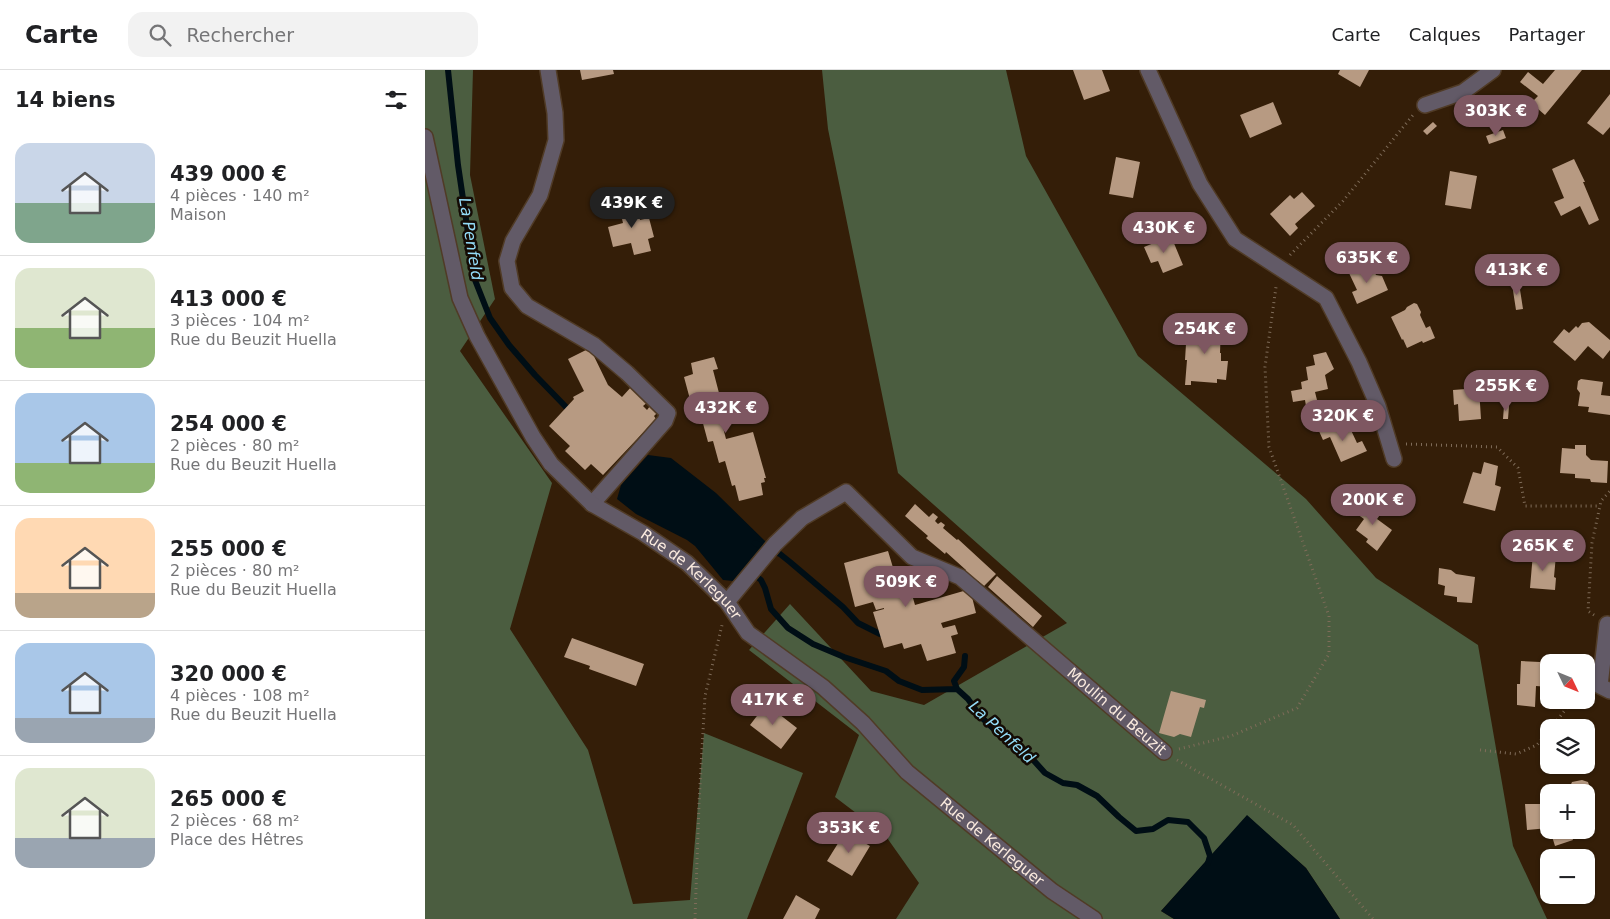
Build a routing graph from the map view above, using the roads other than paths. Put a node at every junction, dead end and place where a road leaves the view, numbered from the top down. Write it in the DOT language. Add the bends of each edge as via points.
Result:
graph roads {
  1 [pos="548,70"];
  2 [pos="1148,70"];
  3 [pos="1493,70"];
  4 [pos="1425,105"];
  5 [pos="425,137"];
  6 [pos="1392,451"];
  7 [pos="592,504"];
  8 [pos="727,602"];
  9 [pos="1607,624"];
  10 [pos="1610,691"];
  11 [pos="1164,752"];
  12 [pos="1094,919"];
  1 -- 7 [label="street" via="556,140 540,195 513,241 507,261 512,288 527,306 593,345 668,414"];
  2 -- 6 [label="street" via="1199,184 1235,239 1326,298 1378,406"];
  3 -- 4 [label="street" via="1463,92"];
  5 -- 7 [label="street, Rue de Kerleguer" via="460,298 477,336 551,464"];
  7 -- 8 [label="street, Rue de Kerleguer" via="687,563"];
  8 -- 11 [label="street, Moulin du Beuzit" via="802,518 846,492 912,557 960,577"];
  8 -- 12 [label="street, Rue de Kerleguer" via="748,633 823,687 863,723 907,772 1052,891"];
  9 -- 10 [label="street" via="1600,686"];
}
